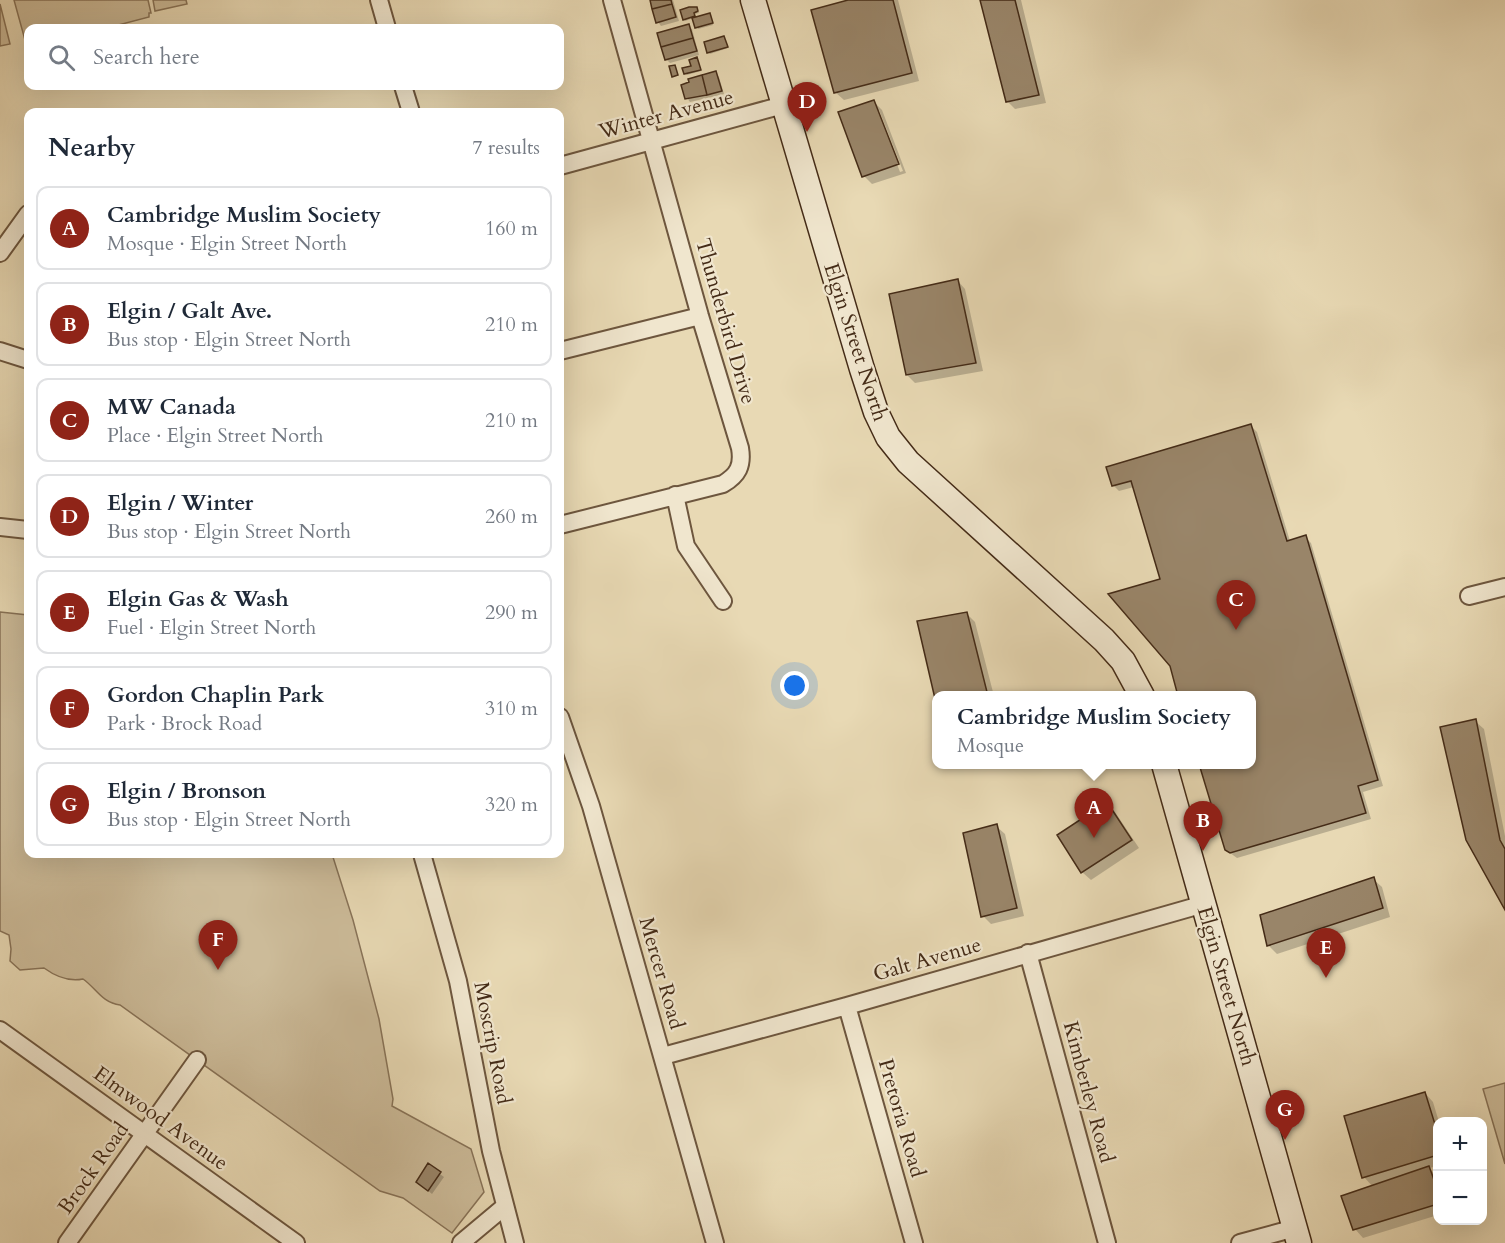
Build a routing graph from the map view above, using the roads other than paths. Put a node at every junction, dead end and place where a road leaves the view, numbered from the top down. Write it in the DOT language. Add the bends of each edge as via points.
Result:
graph roads {
  1 [pos="379,0"];
  2 [pos="612,0"];
  3 [pos="753,0"];
  4 [pos="386,24"];
  5 [pos="404,90"];
  6 [pos="783,105"];
  7 [pos="410,108"];
  8 [pos="651,142"];
  9 [pos="564,165"];
  10 [pos="24,218"];
  11 [pos="3,244"];
  12 [pos="700,316"];
  13 [pos="564,350"];
  14 [pos="0,351"];
  15 [pos="24,359"];
  16 [pos="675,495"];
  17 [pos="564,524"];
  18 [pos="0,526"];
  19 [pos="24,530"];
  20 [pos="1505,587"];
  21 [pos="1469,596"];
  22 [pos="723,602"];
  23 [pos="1139,691"];
  24 [pos="564,728"];
  25 [pos="1165,769"];
  26 [pos="423,858"];
  27 [pos="1204,904"];
  28 [pos="1028,953"];
  29 [pos="847,1006"];
  30 [pos="0,1030"];
  31 [pos="663,1056"];
  32 [pos="197,1060"];
  33 [pos="144,1134"];
  34 [pos="504,1207"];
  35 [pos="1297,1236"];
  36 [pos="67,1243"];
  37 [pos="296,1243"];
  38 [pos="461,1243"];
  39 [pos="515,1243"];
  40 [pos="715,1243"];
  41 [pos="914,1243"];
  42 [pos="1107,1243"];
  43 [pos="1240,1243"];
  1 -- 4 [label="street"];
  2 -- 8 [label="street, Thunderbird Drive"];
  3 -- 6 [label="street, Elgin Street North"];
  5 -- 7 [label="street"];
  6 -- 8 [label="street, Winter Avenue"];
  6 -- 23 [label="street, Elgin Street North" via="862,369 888,437 908,462 1104,640 1123,661"];
  8 -- 9 [label="street, Winter Avenue"];
  8 -- 12 [label="street, Thunderbird Drive"];
  10 -- 11 [label="street"];
  12 -- 13 [label="street"];
  12 -- 16 [label="street, Thunderbird Drive" via="740,448 741,466 734,478 723,484"];
  14 -- 15 [label="street"];
  16 -- 17 [label="street, Thunderbird Drive"];
  16 -- 22 [label="street" via="686,546"];
  18 -- 19 [label="street"];
  20 -- 21 [label="street"];
  24 -- 31 [label="street, Mercer Road" via="591,806"];
  25 -- 27 [label="street, Elgin Street North"];
  26 -- 34 [label="street, Moscrip Road" via="458,981"];
  27 -- 28 [label="street, Galt Avenue"];
  27 -- 35 [label="street, Elgin Street North"];
  28 -- 29 [label="street, Galt Avenue"];
  28 -- 42 [label="street, Kimberley Road"];
  29 -- 31 [label="street, Galt Avenue"];
  29 -- 41 [label="street, Pretoria Road"];
  30 -- 33 [label="street, Elmwood Avenue"];
  31 -- 40 [label="street, Mercer Road"];
  32 -- 33 [label="street, Brock Road"];
  33 -- 36 [label="street, Brock Road"];
  33 -- 37 [label="street, Elmwood Avenue"];
  34 -- 38 [label="street"];
  34 -- 39 [label="street, Moscrip Road"];
  35 -- 43 [label="street"];
}
